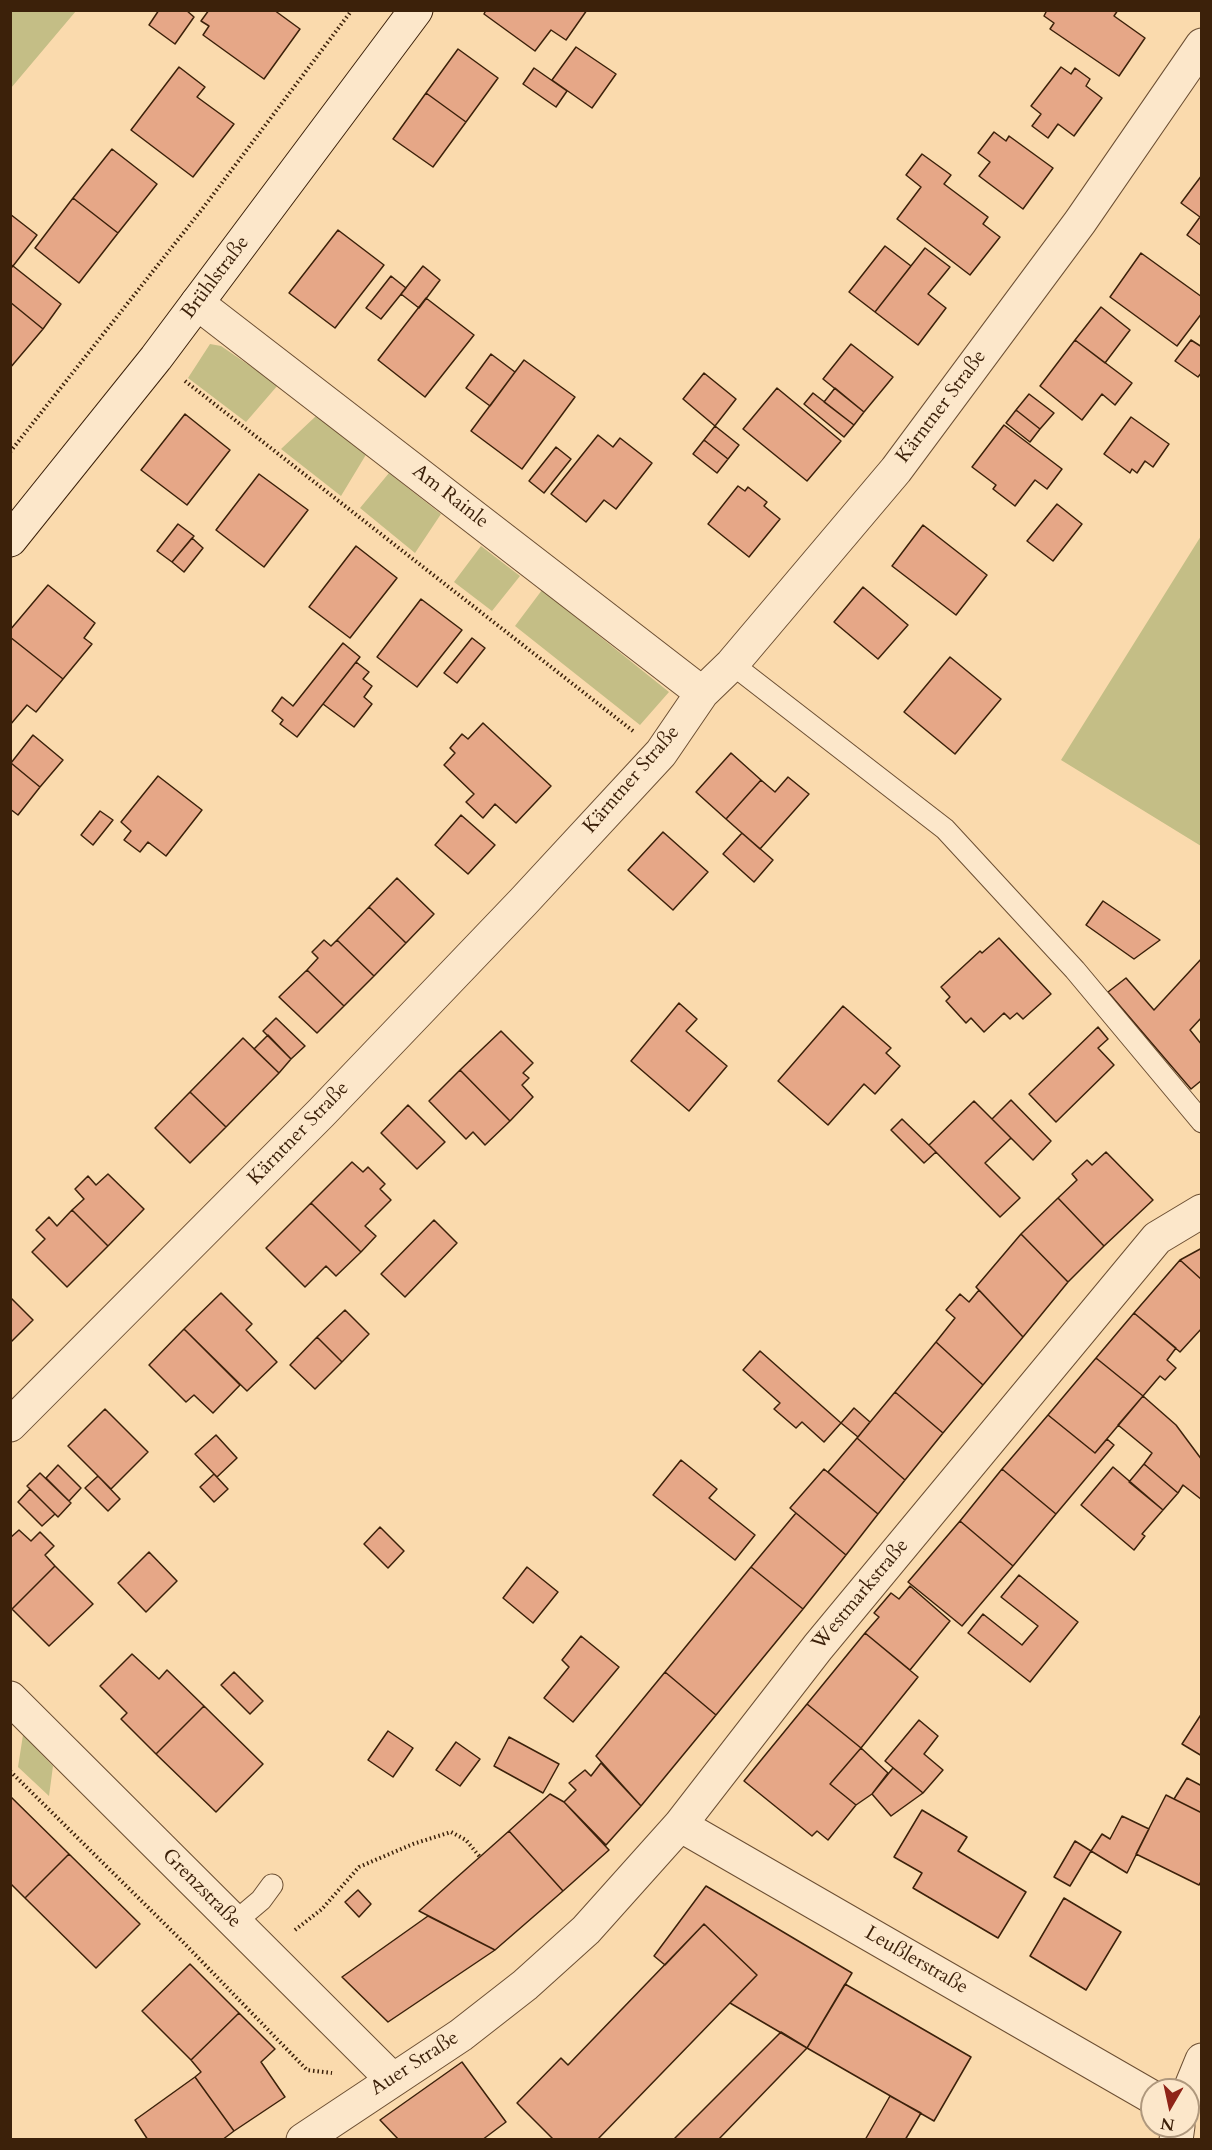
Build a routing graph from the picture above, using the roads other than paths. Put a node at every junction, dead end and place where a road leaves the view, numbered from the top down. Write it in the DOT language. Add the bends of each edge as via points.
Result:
graph roads {
  1 [pos="416,10"];
  2 [pos="1202,45"];
  3 [pos="197,303"];
  4 [pos="10,540"];
  5 [pos="732,664"];
  6 [pos="702,693"];
  7 [pos="1202,1122"];
  8 [pos="1202,1211"];
  9 [pos="10,1425"];
  10 [pos="10,1698"];
  11 [pos="680,1824"];
  12 [pos="272,1885"];
  13 [pos="235,1922"];
  14 [pos="525,1984"];
  15 [pos="1202,2060"];
  16 [pos="1195,2078"];
  17 [pos="392,2079"];
  18 [pos="1140,2090"];
  19 [pos="303,2139"];
  1 -- 3 [label="street, Brühlstraße"];
  2 -- 5 [label="street, Kärntner Straße" via="1080,222 896,470"];
  3 -- 4 [label="street, Brühlstraße"];
  3 -- 6 [label="street, Am Rainle"];
  5 -- 6 [label="street, Kärntner Straße"];
  5 -- 7 [label="lane" via="945,829 1075,970"];
  6 -- 9 [label="street, Kärntner Straße" via="661,753 523,902 321,1113"];
  8 -- 11 [label="street, Westmarkstraße" via="1157,1238 818,1647"];
  10 -- 13 [label="street, Grenzstraße"];
  11 -- 14 [label="street, Westmarkstraße" via="586,1930"];
  11 -- 18 [label="street, Leußlerstraße"];
  12 -- 13 [label="lane"];
  13 -- 17 [label="street, Grenzstraße"];
  14 -- 17 [label="street, Auer Straße" via="461,2035"];
  15 -- 16 [label="street"];
  17 -- 19 [label="street, Auer Straße"];
}
